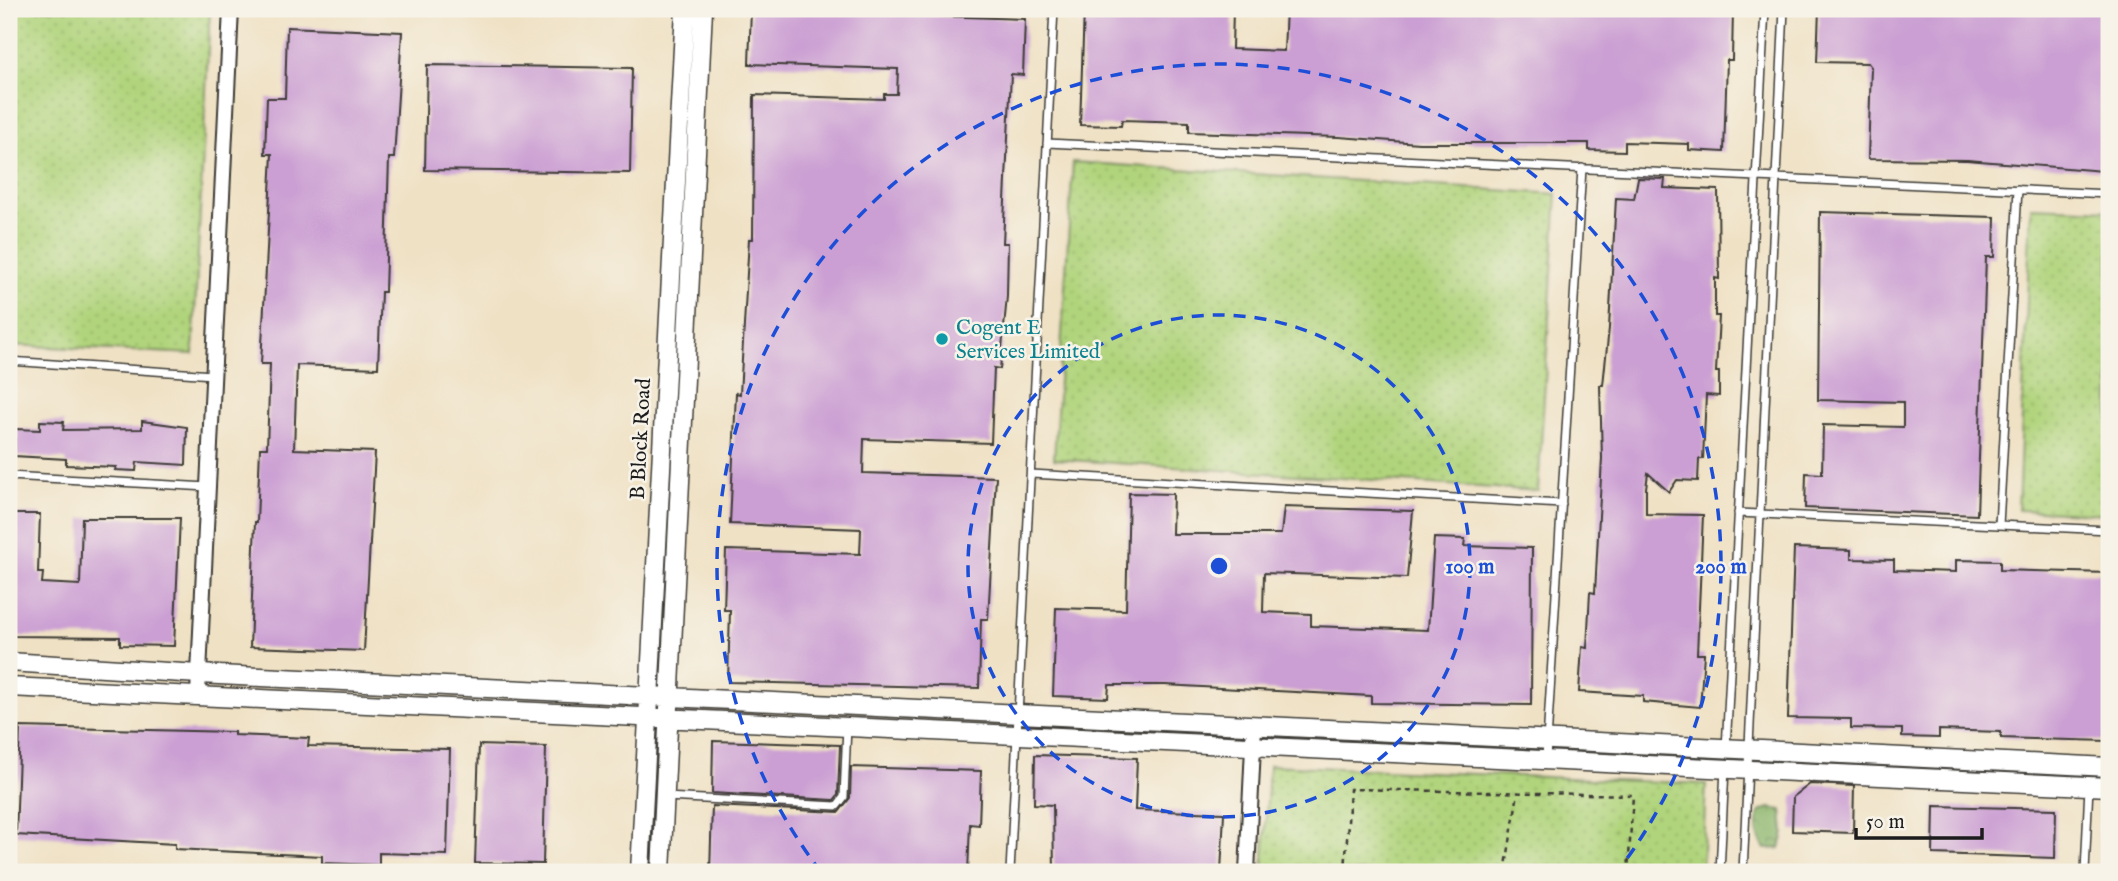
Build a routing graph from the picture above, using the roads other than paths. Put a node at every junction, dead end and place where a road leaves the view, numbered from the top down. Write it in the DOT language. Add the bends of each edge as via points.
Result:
graph roads {
  1 [pos="231,9"];
  2 [pos="685,9"];
  3 [pos="703,9"];
  4 [pos="1054,9"];
  5 [pos="1765,9"];
  6 [pos="1784,9"];
  7 [pos="1047,143"];
  8 [pos="1582,169"];
  9 [pos="1756,177"];
  10 [pos="1776,178"];
  11 [pos="2018,189"];
  12 [pos="2109,194"];
  13 [pos="9,360"];
  14 [pos="214,375"];
  15 [pos="1031,474"];
  16 [pos="9,476"];
  17 [pos="208,487"];
  18 [pos="1562,504"];
  19 [pos="1738,513"];
  20 [pos="1760,514"];
  21 [pos="1999,525"];
  22 [pos="2109,530"];
  23 [pos="9,662"];
  24 [pos="199,674"];
  25 [pos="9,687"];
  26 [pos="198,694"];
  27 [pos="650,696"];
  28 [pos="670,697"];
  29 [pos="1018,714"];
  30 [pos="649,715"];
  31 [pos="669,716"];
  32 [pos="848,726"];
  33 [pos="1018,733"];
  34 [pos="1254,735"];
  35 [pos="1547,749"];
  36 [pos="1726,758"];
  37 [pos="1748,759"];
  38 [pos="2090,766"];
  39 [pos="2109,767"];
  40 [pos="2089,786"];
  41 [pos="2109,787"];
  42 [pos="665,797"];
  43 [pos="640,872"];
  44 [pos="661,872"];
  45 [pos="1010,872"];
  46 [pos="1247,872"];
  47 [pos="1720,872"];
  48 [pos="1743,872"];
  49 [pos="2085,872"];
  1 -- 14 [label="street"];
  2 -- 27 [label="street, B Block Road"];
  3 -- 28 [label="street, B Block Road"];
  4 -- 7 [label="lane"];
  5 -- 9 [label="lane"];
  6 -- 10 [label="lane"];
  7 -- 8 [label="lane"];
  7 -- 15 [label="lane"];
  8 -- 9 [label="lane"];
  8 -- 18 [label="lane"];
  9 -- 10 [label="lane"];
  9 -- 19 [label="lane"];
  10 -- 11 [label="lane"];
  10 -- 20 [label="lane"];
  11 -- 12 [label="lane"];
  11 -- 21 [label="lane"];
  13 -- 14 [label="lane"];
  14 -- 17 [label="street"];
  15 -- 18 [label="lane"];
  15 -- 29 [label="lane"];
  16 -- 17 [label="lane"];
  17 -- 24 [label="street"];
  18 -- 35 [label="lane"];
  19 -- 20 [label="lane"];
  19 -- 36 [label="lane"];
  20 -- 21 [label="lane"];
  20 -- 37 [label="lane"];
  21 -- 22 [label="lane"];
  23 -- 24 [label="street"];
  24 -- 26 [label="street"];
  24 -- 27 [label="street"];
  25 -- 26 [label="street"];
  26 -- 30 [label="street"];
  27 -- 28 [label="street"];
  27 -- 30 [label="street, B Block Road"];
  28 -- 29 [label="street"];
  28 -- 31 [label="street, B Block Road"];
  29 -- 33 [label="lane"];
  29 -- 34 [label="street"];
  30 -- 31 [label="street"];
  30 -- 43 [label="street, B Block Road"];
  31 -- 32 [label="street"];
  31 -- 42 [label="street, B Block Road"];
  32 -- 33 [label="street"];
  32 -- 42 [label="lane" via="844,796 837,806"];
  33 -- 34 [label="street"];
  33 -- 45 [label="lane"];
  34 -- 35 [label="street"];
  34 -- 46 [label="street"];
  35 -- 36 [label="street"];
  36 -- 37 [label="street"];
  36 -- 47 [label="lane"];
  37 -- 38 [label="street"];
  37 -- 40 [label="street"];
  37 -- 48 [label="lane"];
  38 -- 39 [label="street"];
  38 -- 40 [label="lane"];
  40 -- 41 [label="street"];
  40 -- 49 [label="lane"];
  42 -- 44 [label="street, B Block Road"];
}
